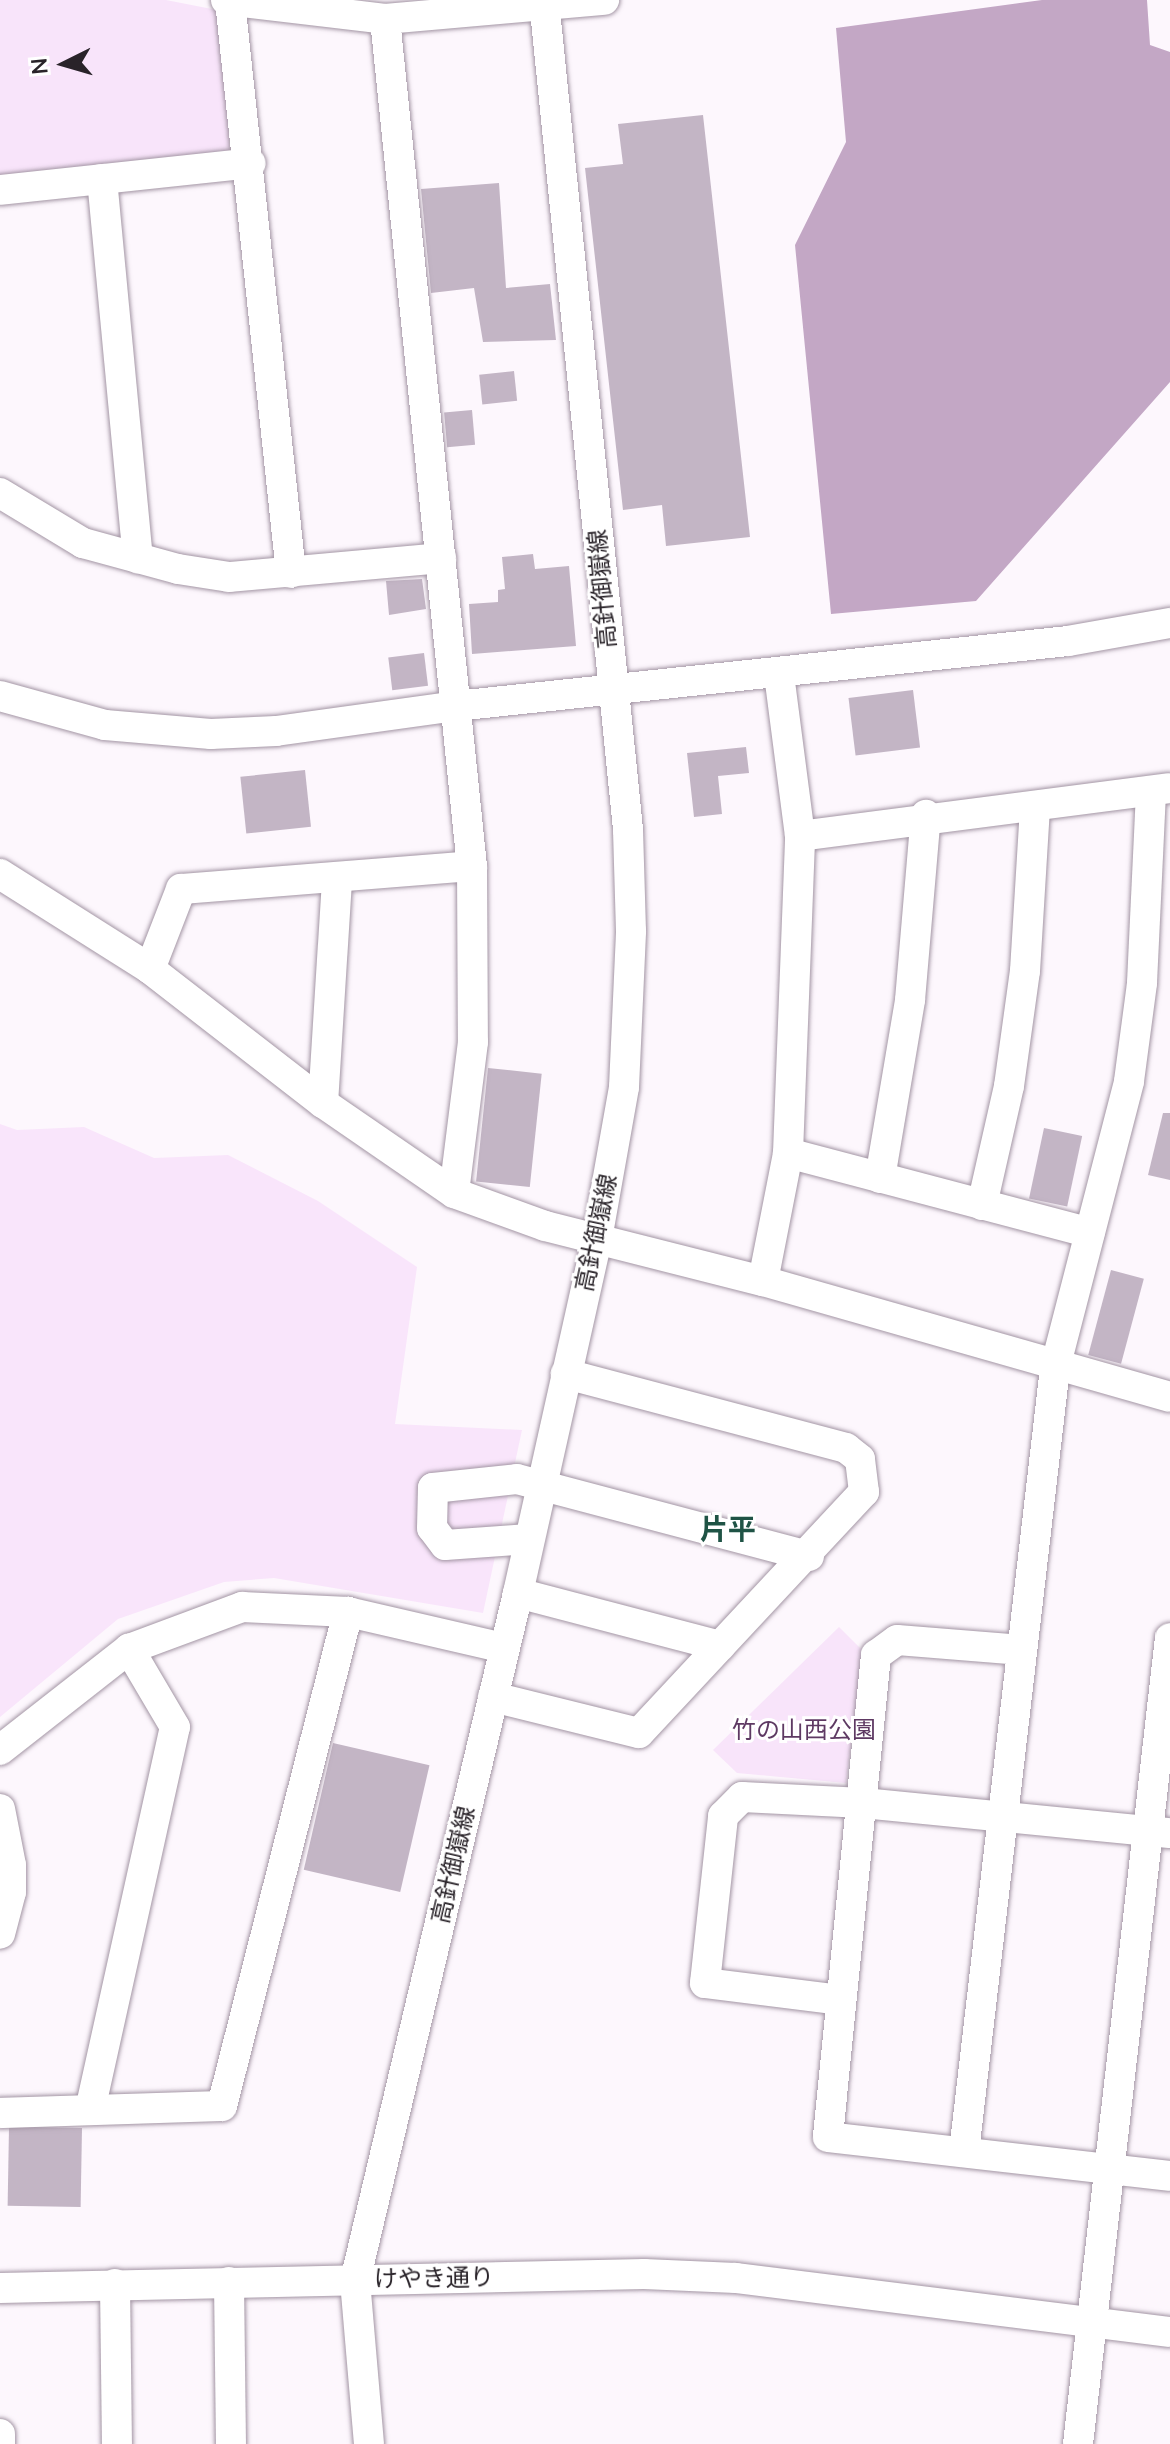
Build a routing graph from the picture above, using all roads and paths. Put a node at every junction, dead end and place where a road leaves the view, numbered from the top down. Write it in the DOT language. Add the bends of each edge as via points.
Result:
graph roads {
  1 [pos="228,0"];
  2 [pos="604,0"];
  3 [pos="545,4"];
  4 [pos="385,19"];
  5 [pos="251,163"];
  6 [pos="102,179"];
  7 [pos="0,190"];
  8 [pos="0,493"];
  9 [pos="138,558"];
  10 [pos="441,558"];
  11 [pos="291,573"];
  12 [pos="1170,623"];
  13 [pos="779,674"];
  14 [pos="612,692"];
  15 [pos="0,696"];
  16 [pos="456,706"];
  17 [pos="1161,791"];
  18 [pos="1035,806"];
  19 [pos="926,815"];
  20 [pos="800,836"];
  21 [pos="472,866"];
  22 [pos="0,874"];
  23 [pos="337,878"];
  24 [pos="150,969"];
  25 [pos="323,1103"];
  26 [pos="788,1153"];
  27 [pos="880,1178"];
  28 [pos="454,1193"];
  29 [pos="982,1205"];
  30 [pos="1090,1233"];
  31 [pos="597,1239"];
  32 [pos="763,1281"];
  33 [pos="1055,1368"];
  34 [pos="566,1374"];
  35 [pos="1170,1397"];
  36 [pos="540,1485"];
  37 [pos="529,1539"];
  38 [pos="809,1556"];
  39 [pos="518,1593"];
  40 [pos="348,1612"];
  41 [pos="1170,1638"];
  42 [pos="720,1646"];
  43 [pos="504,1648"];
  44 [pos="129,1649"];
  45 [pos="1022,1650"];
  46 [pos="493,1697"];
  47 [pos="0,1750"];
  48 [pos="863,1803"];
  49 [pos="0,1809"];
  50 [pos="1003,1816"];
  51 [pos="1159,1832"];
  52 [pos="0,1934"];
  53 [pos="841,2000"];
  54 [pos="90,2110"];
  55 [pos="0,2113"];
  56 [pos="964,2152"];
  57 [pos="1113,2170"];
  58 [pos="1170,2176"];
  59 [pos="355,2281"];
  60 [pos="229,2282"];
  61 [pos="115,2284"];
  62 [pos="0,2288"];
  63 [pos="1094,2323"];
  64 [pos="1170,2332"];
  65 [pos="0,2434"];
  66 [pos="0,2444"];
  67 [pos="117,2444"];
  68 [pos="231,2444"];
  69 [pos="369,2444"];
  70 [pos="1078,2444"];
  1 -- 4 [label="street"];
  1 -- 5 [label="street"];
  2 -- 3 [label="street"];
  3 -- 4 [label="street"];
  3 -- 14 [label="street, 高針御嶽線"];
  4 -- 10 [label="street"];
  5 -- 6 [label="street"];
  5 -- 11 [label="street"];
  6 -- 7 [label="street"];
  6 -- 9 [label="street"];
  8 -- 9 [label="street" via="83,543"];
  9 -- 11 [label="street" via="229,577"];
  10 -- 11 [label="street"];
  10 -- 16 [label="street"];
  12 -- 13 [label="street" via="1068,641"];
  13 -- 14 [label="street"];
  13 -- 20 [label="street"];
  14 -- 16 [label="street"];
  14 -- 31 [label="street, 高針御嶽線" via="628,829 631,931 624,1087"];
  15 -- 16 [label="street" via="105,725 211,734 276,731"];
  16 -- 21 [label="street"];
  17 -- 18 [label="street"];
  17 -- 30 [label="street" via="1129,1081"];
  18 -- 19 [label="street"];
  18 -- 29 [label="street" via="1025,971 1009,1086"];
  19 -- 20 [label="street"];
  19 -- 27 [label="street" via="910,1000"];
  20 -- 26 [label="street"];
  21 -- 23 [label="street"];
  21 -- 28 [label="street" via="473,1042"];
  22 -- 24 [label="street"];
  23 -- 24 [label="street" via="181,889"];
  23 -- 25 [label="street"];
  24 -- 25 [label="street"];
  25 -- 28 [label="street"];
  26 -- 27 [label="street"];
  26 -- 32 [label="street"];
  27 -- 29 [label="street"];
  28 -- 31 [label="street"];
  29 -- 30 [label="street"];
  30 -- 33 [label="street"];
  31 -- 32 [label="street"];
  31 -- 34 [label="street, 高針御嶽線"];
  32 -- 33 [label="street"];
  33 -- 35 [label="street"];
  33 -- 45 [label="street"];
  34 -- 36 [label="street, 高針御嶽線"];
  34 -- 38 [label="street" via="846,1448 860,1459 864,1492"];
  36 -- 37 [label="street, 高針御嶽線"];
  36 -- 37 [label="street" via="517,1479 433,1488 429,1499 432,1528 445,1545"];
  36 -- 38 [label="street"];
  37 -- 39 [label="street, 高針御嶽線"];
  38 -- 42 [label="street"];
  39 -- 42 [label="street"];
  39 -- 43 [label="street, 高針御嶽線"];
  40 -- 43 [label="street"];
  40 -- 44 [label="street" via="242,1607"];
  40 -- 54 [label="street" via="222,2106"];
  41 -- 51 [label="street"];
  42 -- 46 [label="street" via="639,1733"];
  43 -- 46 [label="street, 高針御嶽線"];
  44 -- 47 [label="street"];
  44 -- 54 [label="street" via="175,1727"];
  45 -- 48 [label="street" via="897,1640 876,1655"];
  45 -- 50 [label="street"];
  46 -- 59 [label="street, 高針御嶽線"];
  48 -- 50 [label="street"];
  48 -- 53 [label="street"];
  48 -- 53 [label="street" via="742,1797 723,1816 705,1983"];
  49 -- 52 [label="street" via="11,1865 11,1892"];
  50 -- 51 [label="street"];
  50 -- 56 [label="street"];
  51 -- 57 [label="street"];
  53 -- 56 [label="street" via="828,2137"];
  54 -- 55 [label="street"];
  56 -- 57 [label="street"];
  57 -- 58 [label="street"];
  57 -- 63 [label="street"];
  59 -- 60 [label="street, けやき通り"];
  59 -- 63 [label="street, けやき通り" via="644,2274 736,2278"];
  59 -- 69 [label="street, 高針御嶽線"];
  60 -- 61 [label="street, けやき通り"];
  60 -- 68 [label="street"];
  61 -- 62 [label="street, けやき通り"];
  61 -- 67 [label="street"];
  63 -- 64 [label="street, けやき通り"];
  63 -- 70 [label="street"];
  65 -- 66 [label="street"];
}
